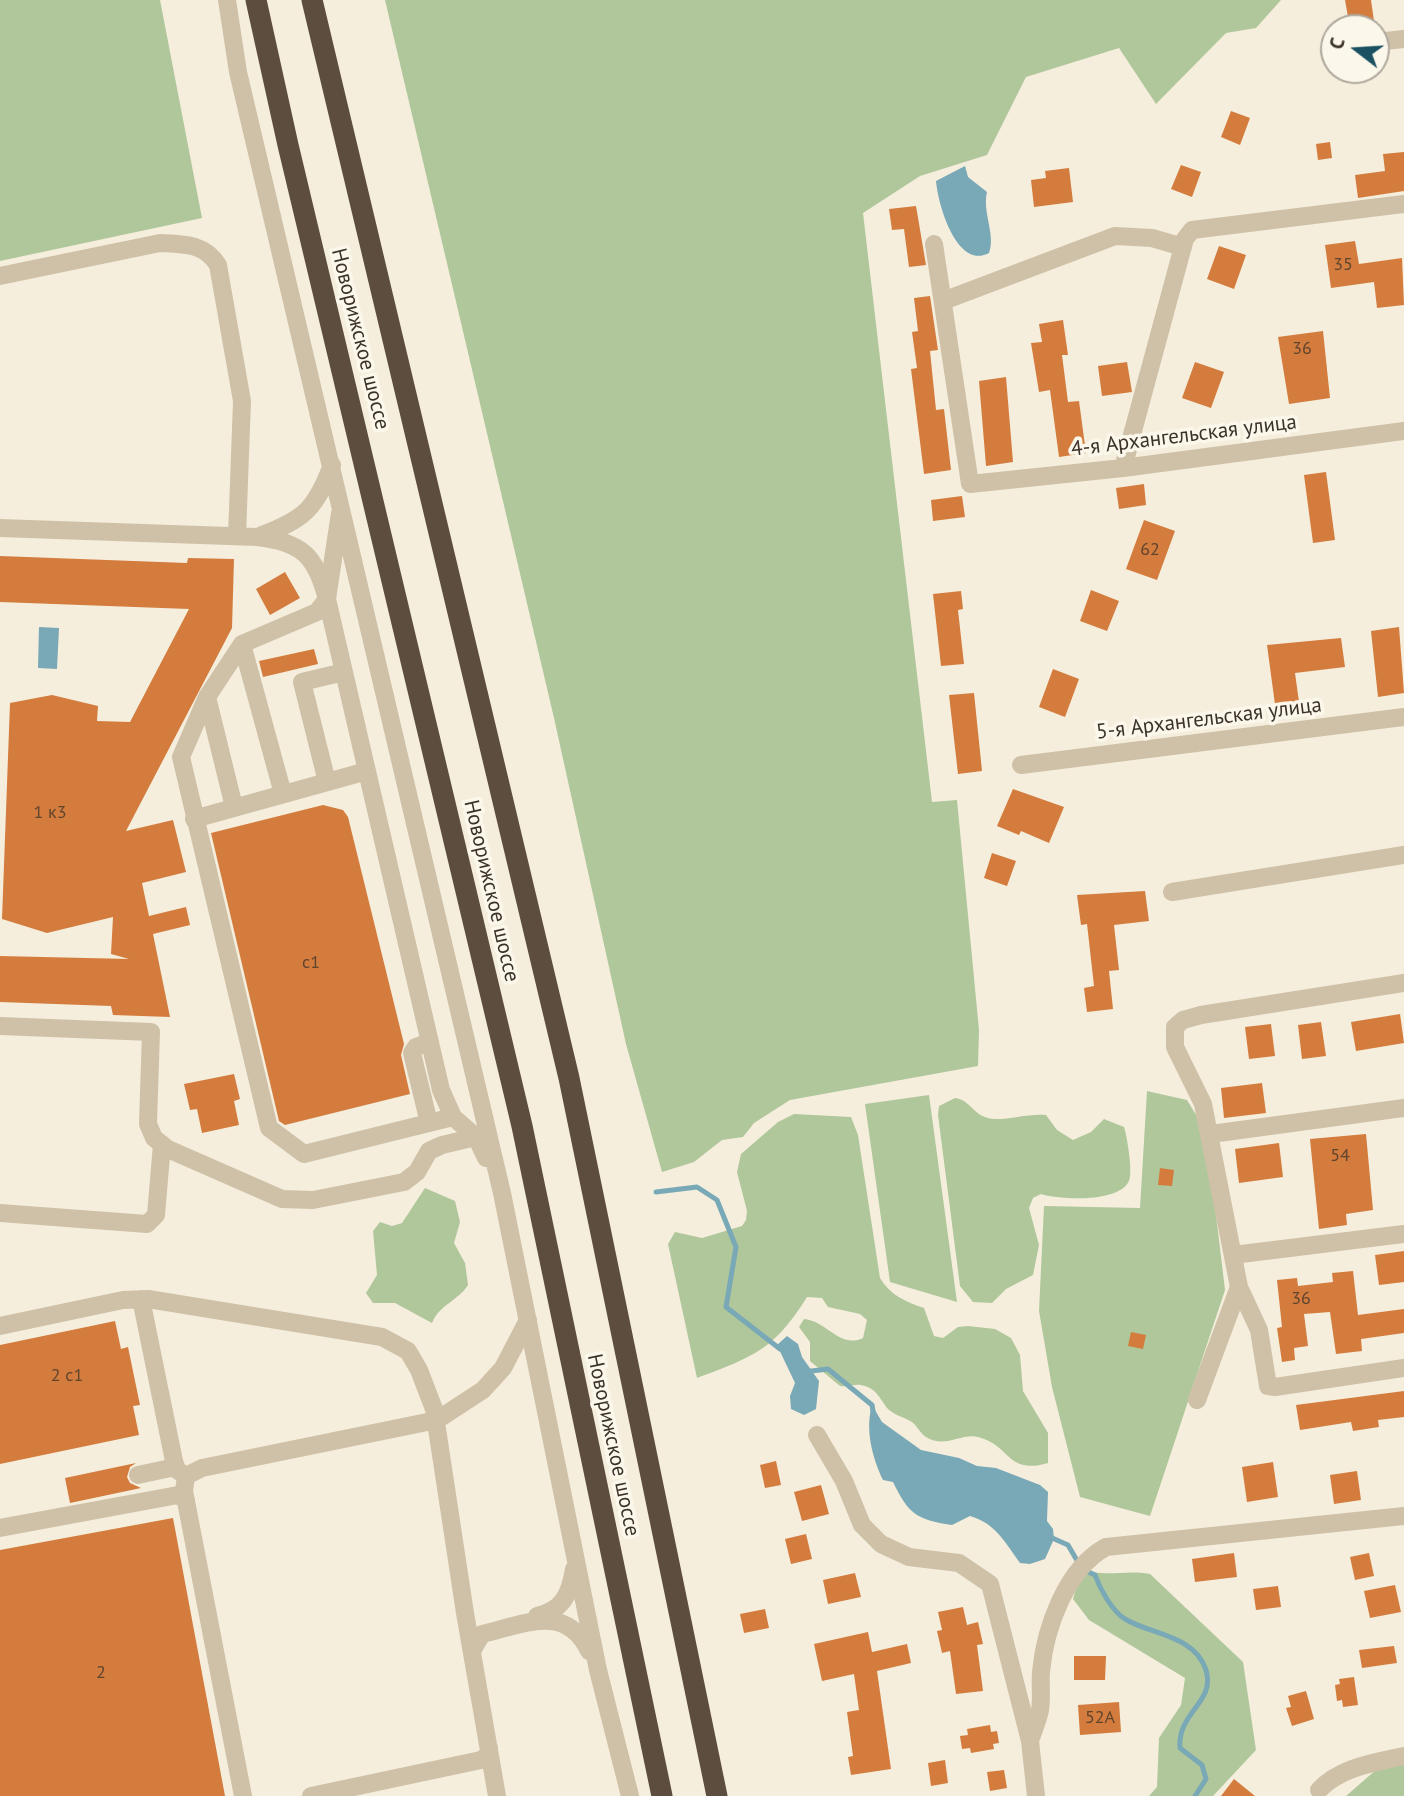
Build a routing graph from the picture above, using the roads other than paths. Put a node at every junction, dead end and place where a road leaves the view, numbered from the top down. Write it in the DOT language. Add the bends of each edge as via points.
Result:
graph roads {
  1 [pos="227,0"];
  2 [pos="256,0"];
  3 [pos="312,0"];
  4 [pos="1404,204"];
  5 [pos="934,244"];
  6 [pos="1182,247"];
  7 [pos="0,276"];
  8 [pos="943,301"];
  9 [pos="1404,431"];
  10 [pos="332,465"];
  11 [pos="1124,468"];
  12 [pos="341,503"];
  13 [pos="0,528"];
  14 [pos="237,536"];
  15 [pos="257,537"];
  16 [pos="327,599"];
  17 [pos="242,644"];
  18 [pos="344,672"];
  19 [pos="206,697"];
  20 [pos="1404,718"];
  21 [pos="1021,765"];
  22 [pos="367,771"];
  23 [pos="327,782"];
  24 [pos="283,794"];
  25 [pos="234,807"];
  26 [pos="194,819"];
  27 [pos="1404,855"];
  28 [pos="1172,892"];
  29 [pos="1404,983"];
  30 [pos="0,1026"];
  31 [pos="430,1042"];
  32 [pos="1404,1108"];
  33 [pos="453,1117"];
  34 [pos="429,1123"];
  35 [pos="1211,1134"];
  36 [pos="476,1137"];
  37 [pos="162,1144"];
  38 [pos="502,1193"];
  39 [pos="0,1213"];
  40 [pos="1404,1234"];
  41 [pos="1233,1255"];
  42 [pos="1239,1287"];
  43 [pos="141,1298"];
  44 [pos="528,1320"];
  45 [pos="0,1326"];
  46 [pos="1404,1368"];
  47 [pos="1197,1400"];
  48 [pos="437,1420"];
  49 [pos="817,1435"];
  50 [pos="181,1471"];
  51 [pos="138,1475"];
  52 [pos="186,1500"];
  53 [pos="1404,1516"];
  54 [pos="0,1528"];
  55 [pos="576,1559"];
  56 [pos="465,1612"];
  57 [pos="472,1651"];
  58 [pos="598,1670"];
  59 [pos="1030,1741"];
  60 [pos="489,1748"];
  61 [pos="1404,1756"];
  62 [pos="1319,1790"];
  63 [pos="243,1796"];
  64 [pos="311,1796"];
  65 [pos="497,1796"];
  66 [pos="630,1796"];
  67 [pos="662,1796"];
  68 [pos="717,1796"];
  69 [pos="1036,1796"];
  1 -- 10 [label="street" via="238,72"];
  2 -- 67 [label="highway, Новорижское шоссе" via="522,1126"];
  3 -- 68 [label="highway, Новорижское шоссе" via="569,1078"];
  4 -- 6 [label="street" via="1203,227 1192,230"];
  5 -- 8 [label="street"];
  6 -- 8 [label="street" via="1152,238 1115,236"];
  6 -- 11 [label="street"];
  7 -- 14 [label="street" via="160,243 183,243 211,254 218,264 242,401"];
  8 -- 11 [label="street, 4-я Архангельская улица" via="970,484"];
  9 -- 11 [label="street, 4-я Архангельская улица"];
  10 -- 12 [label="street"];
  10 -- 15 [label="street" via="317,502 307,512 291,524"];
  12 -- 16 [label="street"];
  12 -- 38 [label="street"];
  13 -- 14 [label="street"];
  14 -- 15 [label="street"];
  15 -- 16 [label="street" via="295,544 321,574"];
  16 -- 17 [label="street" via="317,612"];
  16 -- 18 [label="street"];
  17 -- 19 [label="street"];
  17 -- 24 [label="street"];
  18 -- 22 [label="street"];
  18 -- 23 [label="street" via="302,682"];
  19 -- 25 [label="street"];
  19 -- 26 [label="street" via="181,757"];
  20 -- 21 [label="street, 5-я Архангельская улица"];
  22 -- 23 [label="street"];
  22 -- 31 [label="street"];
  23 -- 24 [label="street"];
  24 -- 25 [label="street"];
  25 -- 26 [label="street"];
  26 -- 34 [label="street" via="269,1128 304,1154"];
  27 -- 28 [label="street"];
  29 -- 35 [label="street" via="1183,1020 1175,1027 1175,1046 1195,1083"];
  30 -- 37 [label="street" via="151,1032 148,1124"];
  31 -- 33 [label="street" via="441,1090"];
  31 -- 34 [label="street" via="412,1053"];
  32 -- 35 [label="street"];
  33 -- 34 [label="street"];
  33 -- 36 [label="street"];
  35 -- 41 [label="street"];
  36 -- 37 [label="street" via="429,1152 417,1172 404,1182 313,1200 282,1199"];
  36 -- 38 [label="street"];
  37 -- 39 [label="street" via="156,1215 147,1224"];
  38 -- 44 [label="street"];
  40 -- 41 [label="street"];
  41 -- 42 [label="street"];
  42 -- 46 [label="street" via="1259,1330 1268,1386"];
  42 -- 47 [label="street"];
  43 -- 45 [label="street"];
  43 -- 48 [label="street" via="397,1342 408,1350 419,1370"];
  43 -- 50 [label="street"];
  44 -- 48 [label="street" via="503,1368 483,1390"];
  44 -- 55 [label="street"];
  48 -- 50 [label="street"];
  48 -- 56 [label="street"];
  49 -- 59 [label="street" via="844,1481 862,1525 881,1544 909,1557 959,1563 990,1584"];
  50 -- 51 [label="street"];
  50 -- 52 [label="street"];
  52 -- 54 [label="street" via="178,1495"];
  52 -- 63 [label="street"];
  53 -- 59 [label="street" via="1105,1547 1088,1556 1050,1628 1041,1670 1040,1710"];
  55 -- 56 [label="street" via="568,1596 552,1612 481,1629 473,1626"];
  55 -- 58 [label="street"];
  56 -- 57 [label="street"];
  57 -- 58 [label="street" via="482,1634 557,1620 581,1636"];
  57 -- 60 [label="street"];
  58 -- 66 [label="street"];
  59 -- 69 [label="street"];
  60 -- 64 [label="street" via="481,1760"];
  60 -- 65 [label="street"];
  61 -- 62 [label="street" via="1332,1776"];
}
